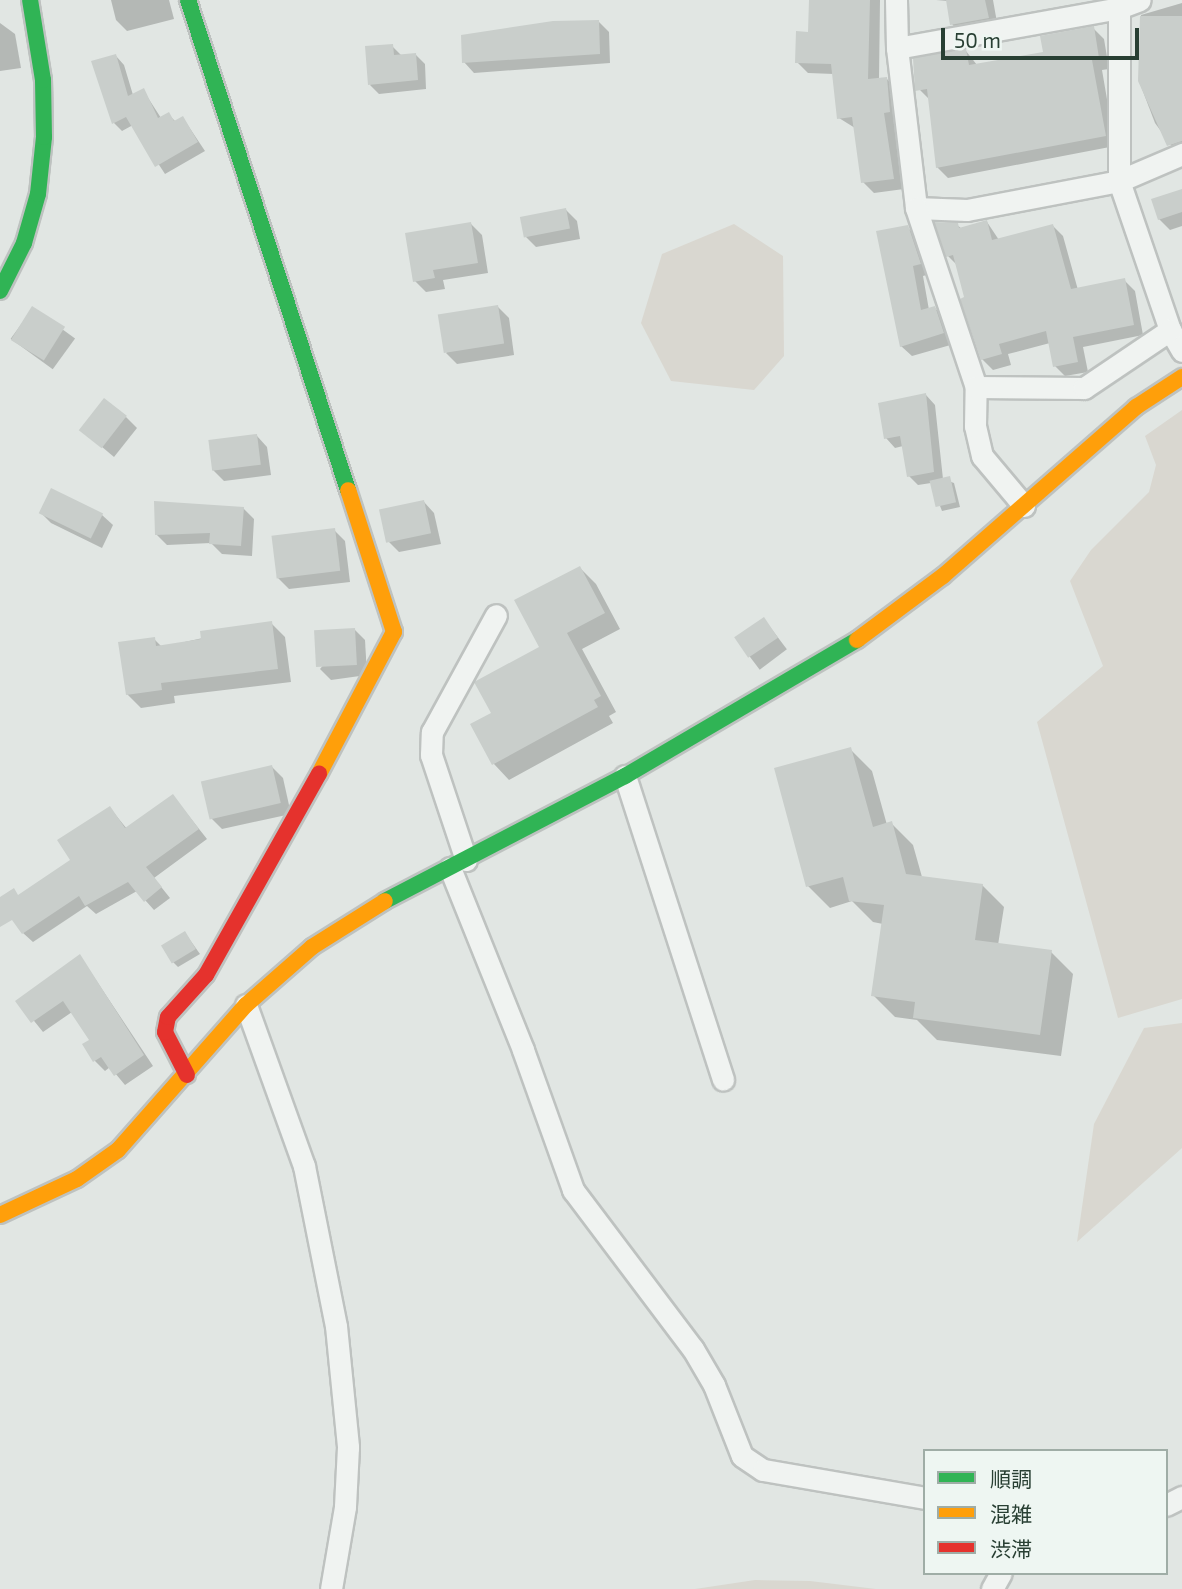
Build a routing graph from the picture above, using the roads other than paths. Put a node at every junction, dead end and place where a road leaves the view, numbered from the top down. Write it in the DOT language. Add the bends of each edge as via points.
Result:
graph roads {
  1 [pos="30,0"];
  2 [pos="188,0"];
  3 [pos="896,0"];
  4 [pos="1140,0"];
  5 [pos="1119,4"];
  6 [pos="897,48"];
  7 [pos="1182,155"];
  8 [pos="1119,181"];
  9 [pos="916,208"];
  10 [pos="0,291"];
  11 [pos="1170,330"];
  12 [pos="1182,351"];
  13 [pos="1182,377"];
  14 [pos="976,387"];
  15 [pos="1024,506"];
  16 [pos="496,615"];
  17 [pos="625,776"];
  18 [pos="458,864"];
  19 [pos="246,1005"];
  20 [pos="187,1075"];
  21 [pos="723,1080"];
  22 [pos="0,1215"];
  23 [pos="923,1498"];
  24 [pos="331,1589"];
  1 -- 10 [label="main road" via="43,79 41,171 24,243"];
  2 -- 20 [label="main road" via="394,632 260,884 206,975 168,1017 165,1032"];
  3 -- 6 [label="street"];
  4 -- 5 [label="street"];
  5 -- 6 [label="street"];
  5 -- 8 [label="street"];
  6 -- 9 [label="street"];
  7 -- 8 [label="street"];
  8 -- 9 [label="street" via="967,210"];
  8 -- 11 [label="street"];
  9 -- 14 [label="street"];
  11 -- 12 [label="street"];
  11 -- 14 [label="street" via="1084,388"];
  13 -- 15 [label="main road" via="1136,407"];
  14 -- 15 [label="street" via="975,426 982,456"];
  15 -- 17 [label="main road" via="894,616 839,654"];
  16 -- 18 [label="street" via="432,732 431,755"];
  17 -- 18 [label="main road"];
  17 -- 21 [label="street"];
  18 -- 19 [label="main road" via="374,907 312,947"];
  18 -- 23 [label="street" via="567,1179 693,1349 714,1385 742,1456 763,1470"];
  19 -- 20 [label="main road"];
  19 -- 24 [label="street" via="304,1166 336,1326 348,1447 345,1507"];
  20 -- 22 [label="main road" via="118,1150 77,1179"];
}
